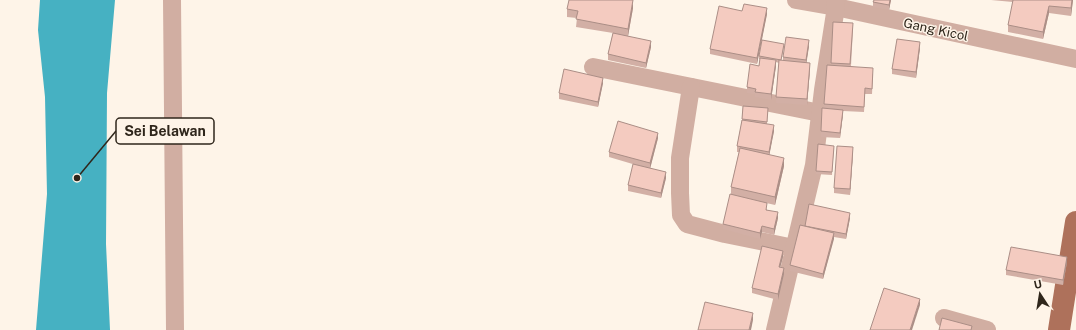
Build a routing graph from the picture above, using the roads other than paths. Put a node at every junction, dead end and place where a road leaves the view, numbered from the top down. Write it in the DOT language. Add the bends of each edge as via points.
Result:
graph roads {
  1 [pos="172,0"];
  2 [pos="796,0"];
  3 [pos="836,4"];
  4 [pos="1076,59"];
  5 [pos="594,67"];
  6 [pos="691,87"];
  7 [pos="820,113"];
  8 [pos="1076,222"];
  9 [pos="794,248"];
  10 [pos="944,318"];
  11 [pos="175,330"];
  12 [pos="775,330"];
  13 [pos="987,330"];
  14 [pos="1059,330"];
  1 -- 11 [label="street"];
  2 -- 3 [label="street, Gang Kicol"];
  3 -- 4 [label="street, Gang Kicol"];
  3 -- 7 [label="street"];
  5 -- 6 [label="street"];
  6 -- 7 [label="street"];
  6 -- 9 [label="street" via="680,158 681,215 687,224"];
  7 -- 9 [label="street" via="814,165"];
  8 -- 14 [label="main road"];
  9 -- 12 [label="street"];
  10 -- 13 [label="street"];
}
